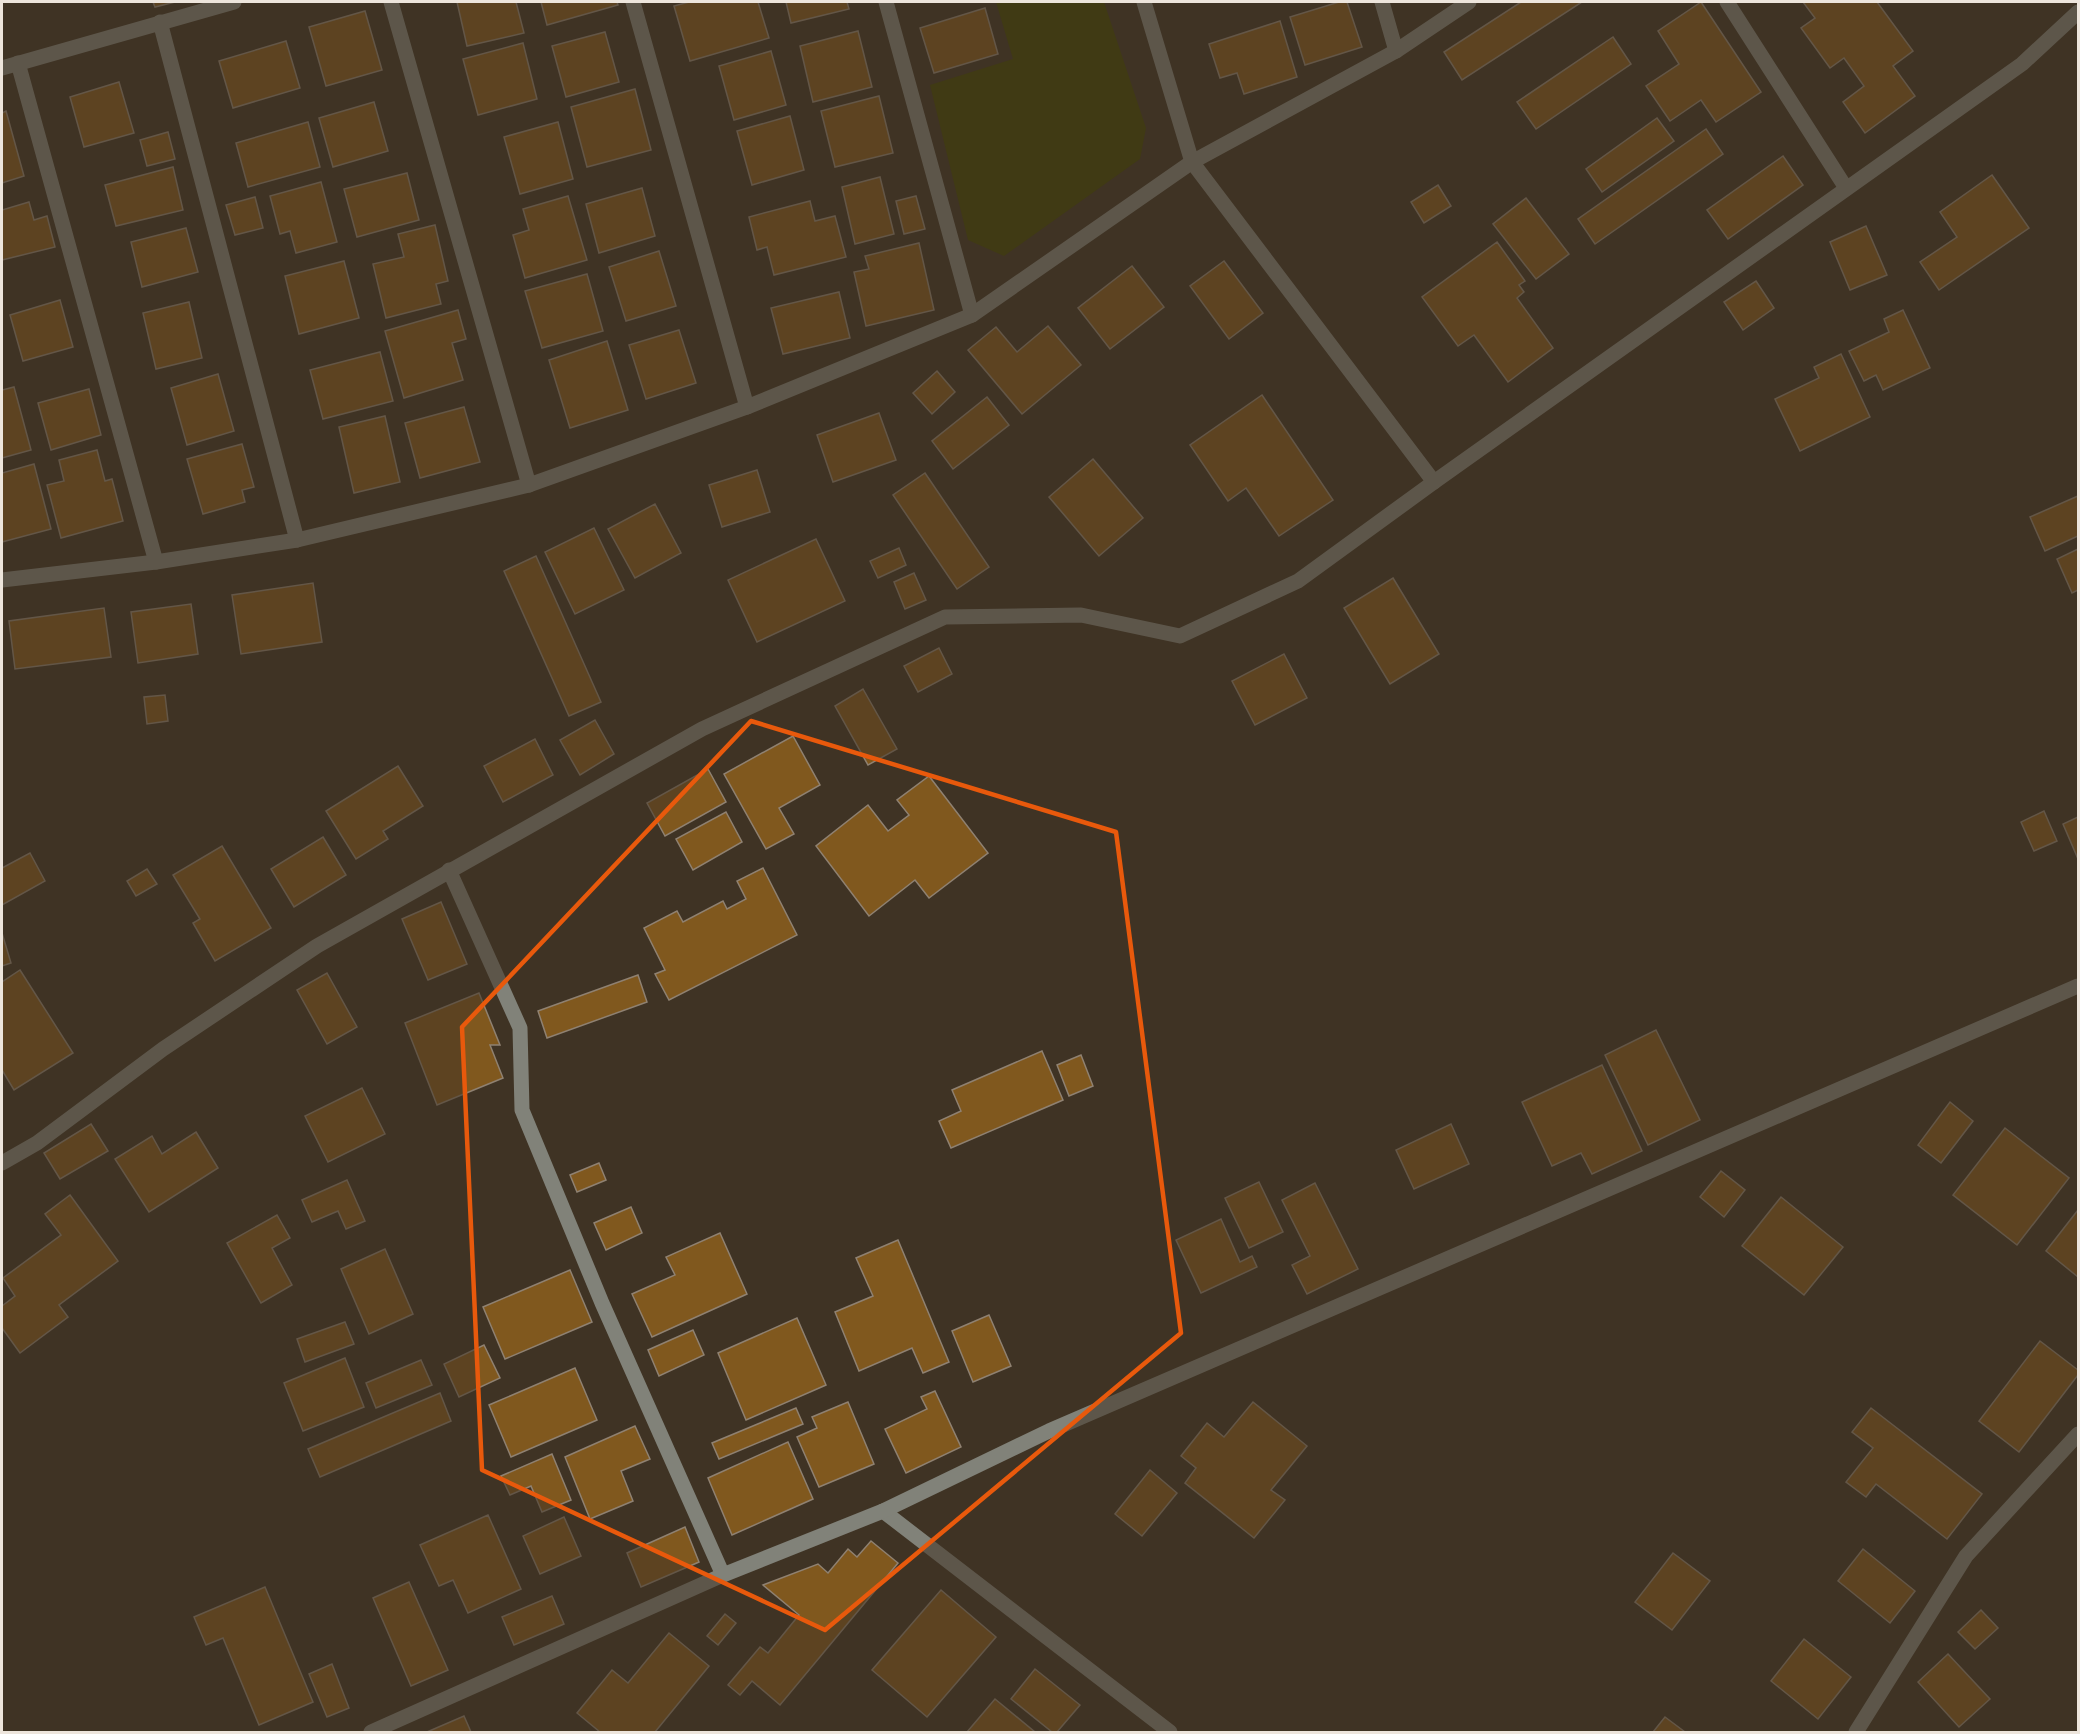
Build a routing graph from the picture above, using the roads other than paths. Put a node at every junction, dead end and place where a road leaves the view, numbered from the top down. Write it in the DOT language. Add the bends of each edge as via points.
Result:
graph roads {
  1 [pos="234,2"];
  2 [pos="391,2"];
  3 [pos="633,2"];
  4 [pos="886,2"];
  5 [pos="1144,2"];
  6 [pos="1382,2"];
  7 [pos="1469,2"];
  8 [pos="1727,2"];
  9 [pos="2079,12"];
  10 [pos="160,22"];
  11 [pos="1396,51"];
  12 [pos="18,63"];
  13 [pos="2,68"];
  14 [pos="1192,162"];
  15 [pos="1846,188"];
  16 [pos="972,315"];
  17 [pos="747,407"];
  18 [pos="1434,482"];
  19 [pos="529,485"];
  20 [pos="297,540"];
  21 [pos="156,562"];
  22 [pos="2,580"];
  23 [pos="449,870"];
  24 [pos="2079,986"];
  25 [pos="2,1163"];
  26 [pos="2079,1434"];
  27 [pos="883,1511"];
  28 [pos="723,1575"];
  29 [pos="370,1732"];
  30 [pos="1170,1732"];
  31 [pos="1856,1732"];
  1 -- 10 [label="street"];
  2 -- 19 [label="street"];
  3 -- 17 [label="street"];
  4 -- 16 [label="street"];
  5 -- 14 [label="street"];
  6 -- 11 [label="street"];
  7 -- 11 [label="street"];
  8 -- 15 [label="street"];
  9 -- 15 [label="street" via="2022,64"];
  10 -- 12 [label="street"];
  10 -- 20 [label="street"];
  11 -- 14 [label="street"];
  12 -- 13 [label="street"];
  12 -- 21 [label="street"];
  14 -- 16 [label="street"];
  14 -- 18 [label="street"];
  15 -- 18 [label="street"];
  16 -- 17 [label="street"];
  17 -- 19 [label="street"];
  18 -- 23 [label="street" via="1298,581 1180,636 1081,615 945,617 702,729"];
  19 -- 20 [label="street"];
  20 -- 21 [label="street"];
  21 -- 22 [label="street"];
  23 -- 25 [label="street" via="317,946 164,1049 37,1143"];
  23 -- 28 [label="street" via="520,1028 522,1110 602,1303"];
  24 -- 27 [label="street" via="1049,1431"];
  26 -- 31 [label="street" via="1966,1556"];
  27 -- 28 [label="street"];
  27 -- 30 [label="street"];
  28 -- 29 [label="street"];
}
